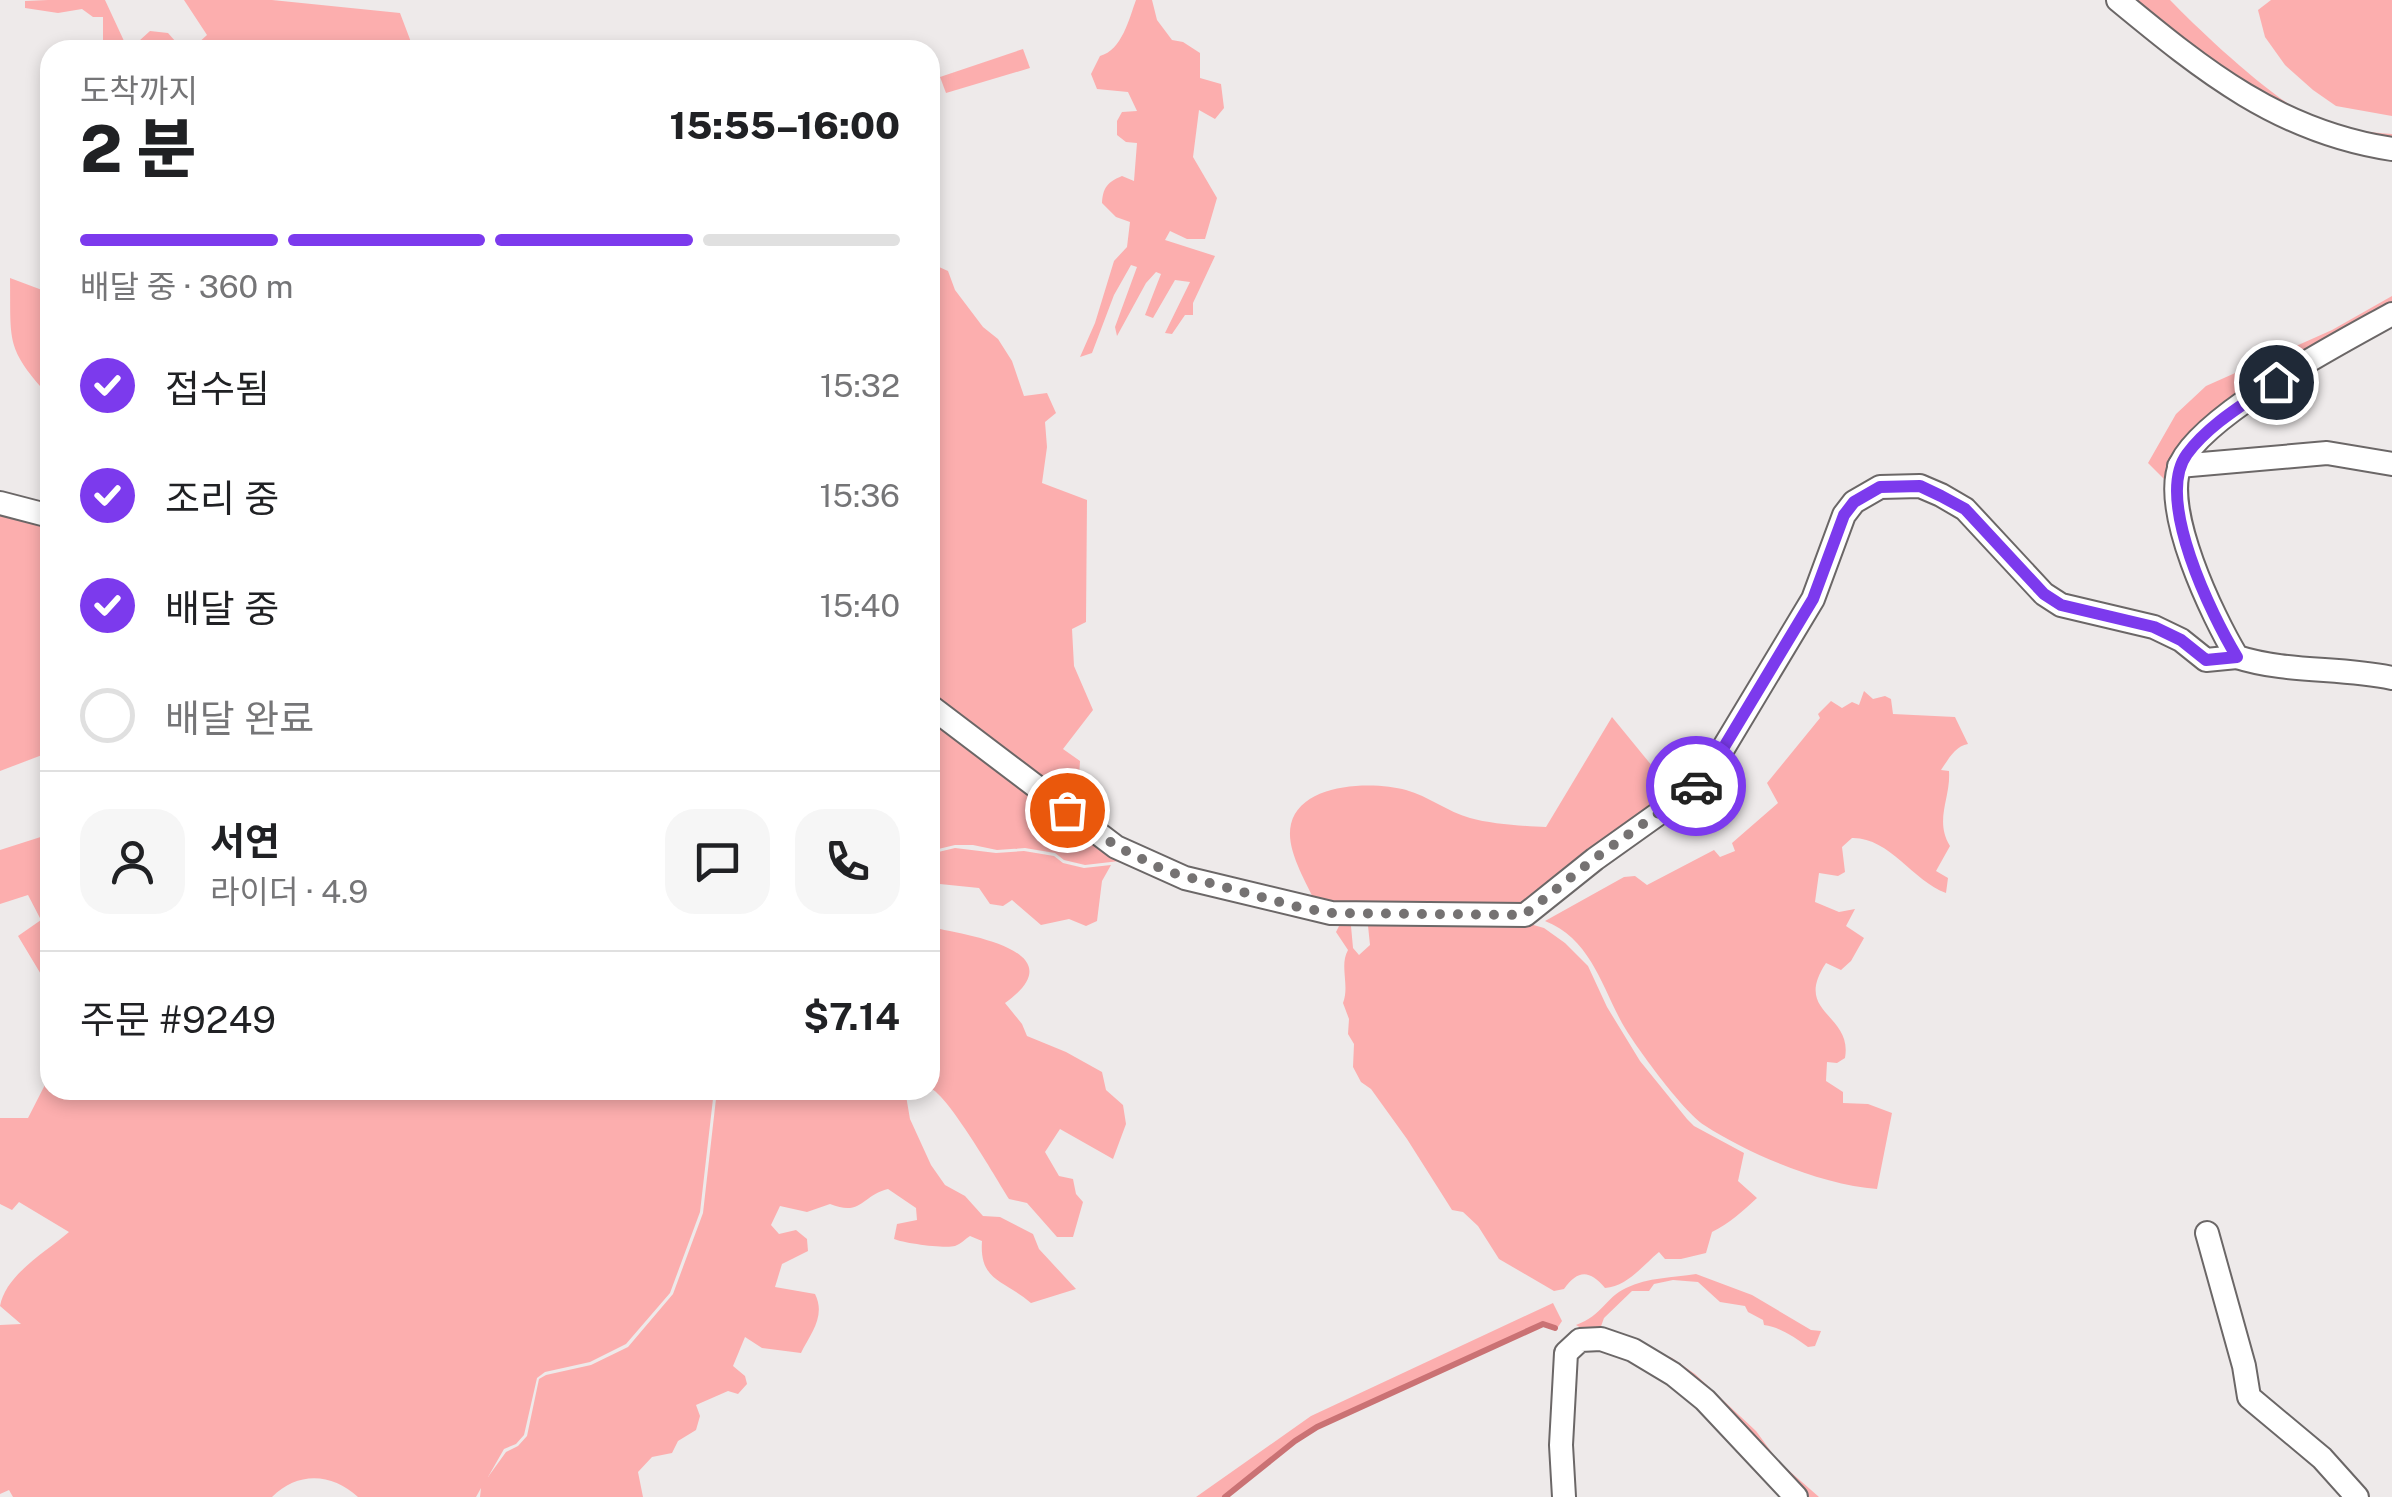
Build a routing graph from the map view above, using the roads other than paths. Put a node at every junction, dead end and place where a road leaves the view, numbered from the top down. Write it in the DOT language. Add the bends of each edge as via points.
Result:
graph roads {
  1 [pos="2118,0"];
  2 [pos="2392,149"];
  3 [pos="2392,314"];
  4 [pos="2392,464"];
  5 [pos="2180,466"];
  6 [pos="0,503"];
  7 [pos="40,513"];
  8 [pos="2237,657"];
  9 [pos="2392,678"];
  10 [pos="940,714"];
  11 [pos="2207,1233"];
  12 [pos="1564,1497"];
  13 [pos="1796,1497"];
  14 [pos="2356,1497"];
  1 -- 2 [label="street" via="2263,107 2349,142"];
  3 -- 5 [label="street" via="2302,364 2225,418"];
  4 -- 5 [label="street" via="2327,453"];
  5 -- 8 [label="street" via="2185,539"];
  6 -- 7 [label="street"];
  8 -- 9 [label="street"];
  8 -- 10 [label="street" via="2206,660 2154,627 2061,605 2030,582 1965,509 1920,486 1880,487 1844,515 1813,599 1696,787 1524,915 1331,913 1185,878 1116,846"];
  11 -- 14 [label="street" via="2249,1397 2322,1458"];
  12 -- 13 [label="street" via="1566,1354 1590,1337 1634,1350 1673,1374"];
}
